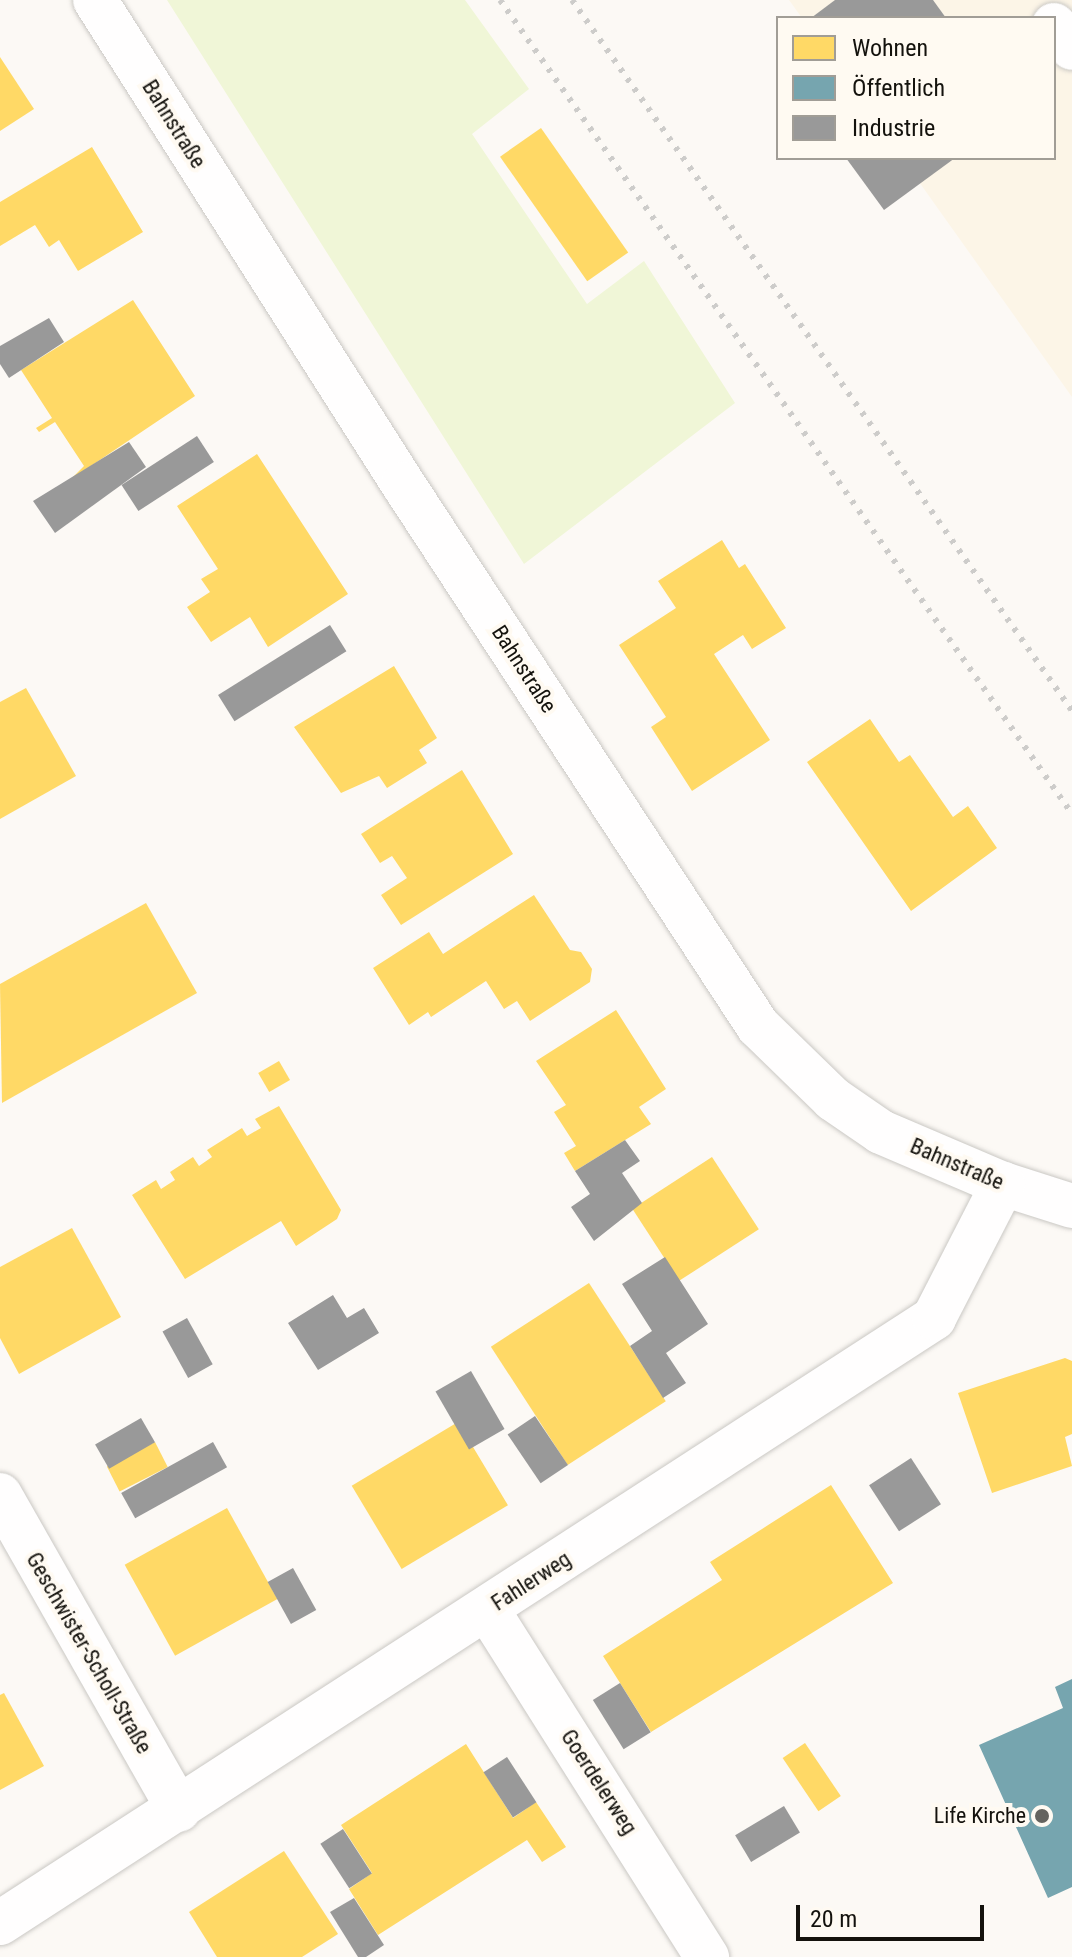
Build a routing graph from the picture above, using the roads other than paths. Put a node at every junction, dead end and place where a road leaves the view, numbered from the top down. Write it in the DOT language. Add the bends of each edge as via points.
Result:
graph roads {
  1 [pos="95,0"];
  2 [pos="1035,0"];
  3 [pos="1047,16"];
  4 [pos="1056,28"];
  5 [pos="1072,48"];
  6 [pos="1003,1184"];
  7 [pos="1072,1206"];
  8 [pos="0,1495"];
  9 [pos="487,1609"];
  10 [pos="179,1810"];
  11 [pos="0,1923"];
  12 [pos="707,1957"];
  1 -- 6 [label="street, Bahnstraße" via="758,1026 833,1099 881,1132"];
  2 -- 3 [label="street"];
  4 -- 5 [label="street"];
  6 -- 7 [label="street, Bahnstraße"];
  6 -- 9 [label="street, Fahlerweg" via="934,1318"];
  8 -- 10 [label="street, Geschwister-Scholl-Straße"];
  9 -- 10 [label="street, Fahlerweg"];
  9 -- 12 [label="street, Goerdelerweg"];
  10 -- 11 [label="street, Fahlerweg"];
}
